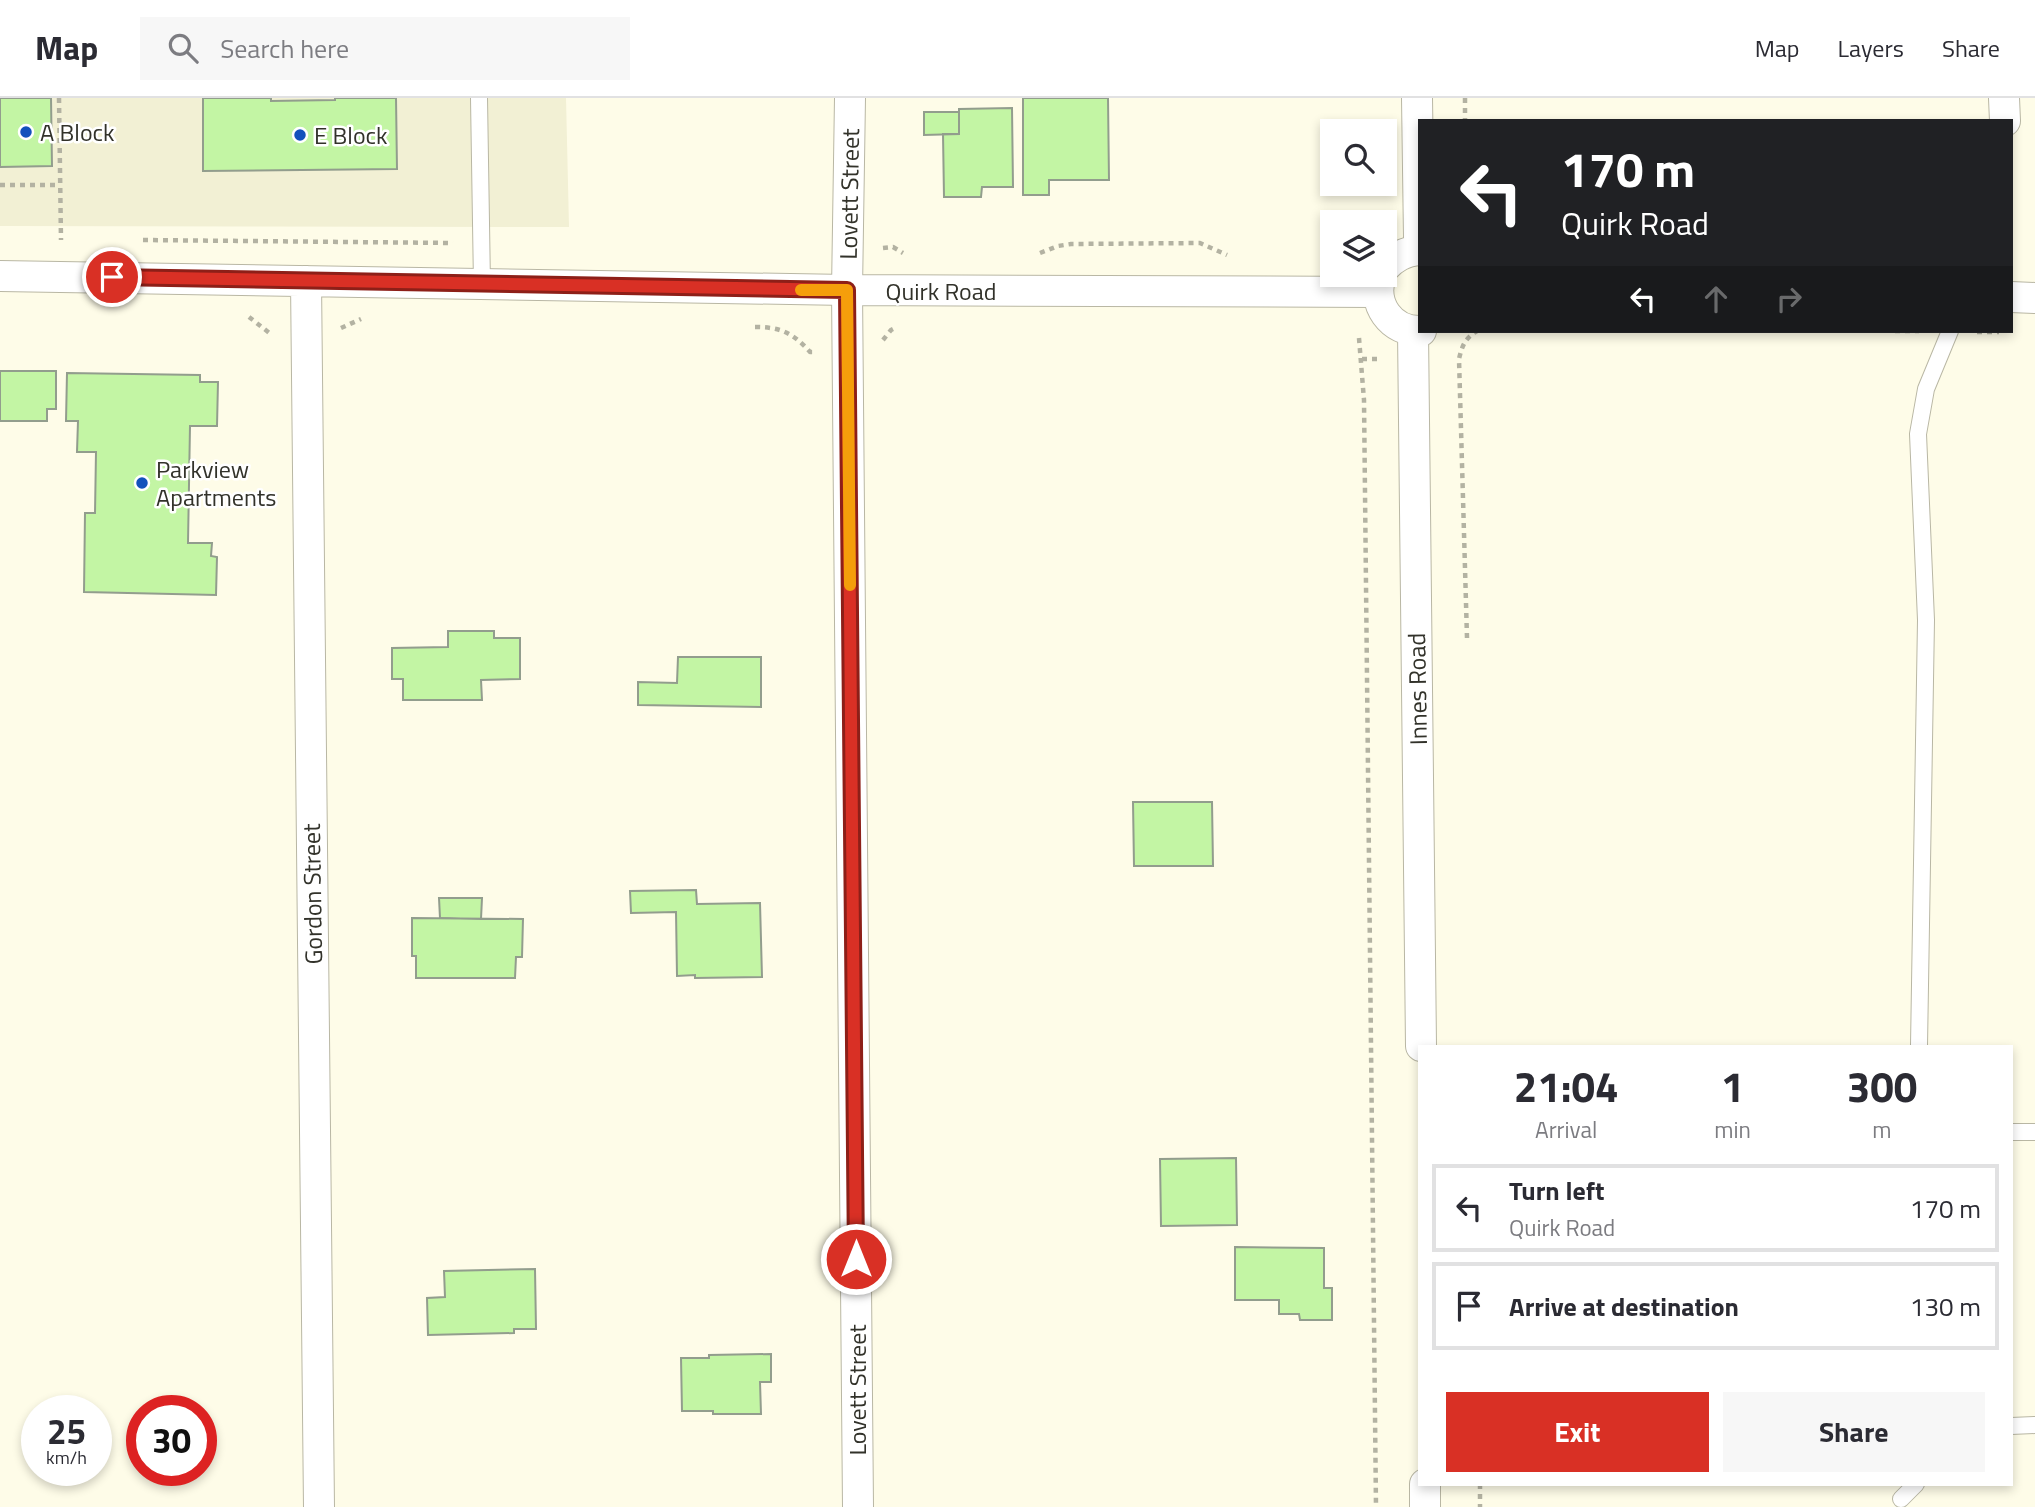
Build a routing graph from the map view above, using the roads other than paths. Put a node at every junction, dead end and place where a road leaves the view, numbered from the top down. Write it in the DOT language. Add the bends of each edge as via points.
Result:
graph roads {
  1 [pos="479,98"];
  2 [pos="850,98"];
  3 [pos="1417,98"];
  4 [pos="2004,98"];
  5 [pos="2004,119"];
  6 [pos="1418,168"];
  7 [pos="1418,250"];
  8 [pos="1397,257"];
  9 [pos="0,276"];
  10 [pos="306,281"];
  11 [pos="1320,283"];
  12 [pos="482,285"];
  13 [pos="1375,287"];
  14 [pos="847,290"];
  15 [pos="2013,297"];
  16 [pos="2035,298"];
  17 [pos="1417,331"];
  18 [pos="1949,333"];
  19 [pos="1420,1045"];
  20 [pos="1919,1045"];
  21 [pos="2013,1132"];
  22 [pos="2035,1132"];
  23 [pos="2035,1425"];
  24 [pos="2013,1426"];
  25 [pos="1425,1486"];
  26 [pos="1914,1486"];
  27 [pos="1902,1499"];
  28 [pos="319,1507"];
  29 [pos="858,1507"];
  30 [pos="1424,1507"];
  1 -- 12 [label="lane"];
  2 -- 14 [label="street, Lovett Street"];
  3 -- 6 [label="street"];
  4 -- 5 [label="street"];
  7 -- 8 [label="street"];
  9 -- 10 [label="street, Quirk Road"];
  10 -- 12 [label="street, Quirk Road"];
  10 -- 28 [label="street, Gordon Street"];
  11 -- 14 [label="street, Quirk Road"];
  12 -- 14 [label="street, Quirk Road"];
  13 -- 17 [label="street" via="1388,318 1399,327"];
  14 -- 29 [label="street, Lovett Street"];
  15 -- 16 [label="street"];
  17 -- 19 [label="street, Innes Road"];
  18 -- 20 [label="lane" via="1926,389 1918,434 1926,620"];
  21 -- 22 [label="lane"];
  23 -- 24 [label="lane"];
  25 -- 30 [label="street"];
  26 -- 27 [label="lane"];
}
